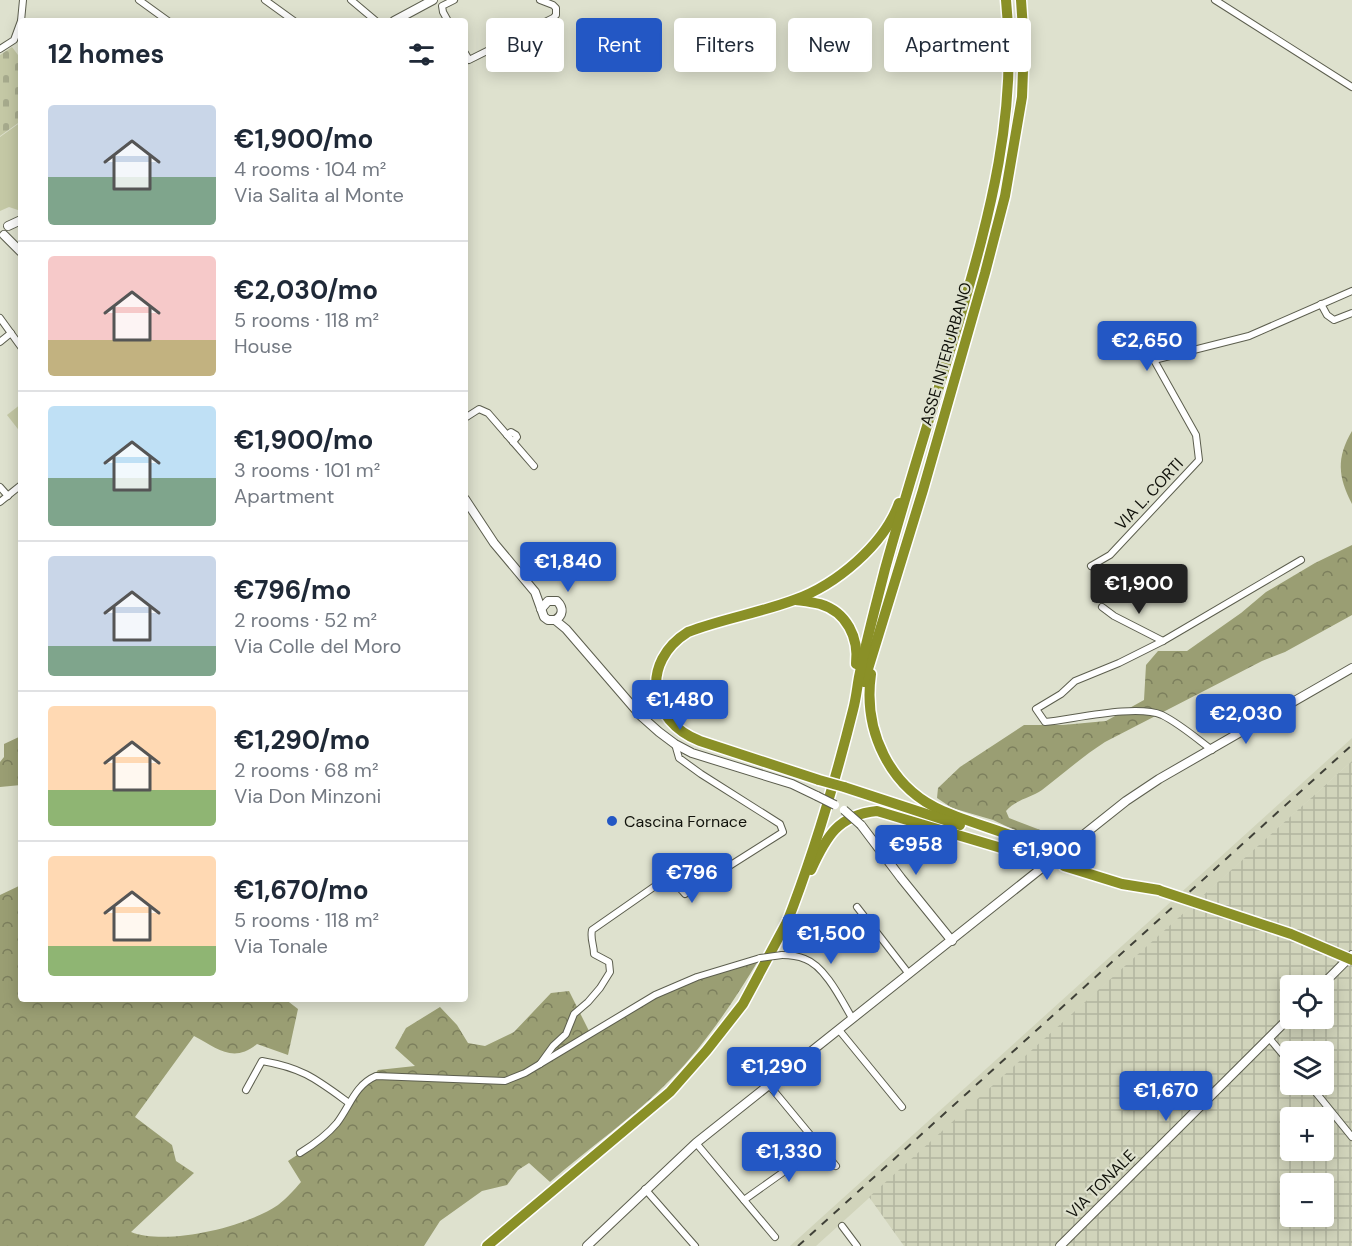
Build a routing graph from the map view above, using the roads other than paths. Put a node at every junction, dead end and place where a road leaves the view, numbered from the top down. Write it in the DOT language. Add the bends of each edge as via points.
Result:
graph roads {
  1 [pos="22,0"];
  2 [pos="139,0"];
  3 [pos="266,0"];
  4 [pos="351,0"];
  5 [pos="425,0"];
  6 [pos="433,0"];
  7 [pos="454,0"];
  8 [pos="540,0"];
  9 [pos="1021,0"];
  10 [pos="1215,0"];
  11 [pos="1006,1"];
  12 [pos="21,18"];
  13 [pos="164,18"];
  14 [pos="290,18"];
  15 [pos="372,18"];
  16 [pos="399,18"];
  17 [pos="400,18"];
  18 [pos="446,18"];
  19 [pos="18,29"];
  20 [pos="0,50"];
  21 [pos="468,60"];
  22 [pos="1352,87"];
  23 [pos="18,222"];
  24 [pos="3,230"];
  25 [pos="18,248"];
  26 [pos="1352,291"];
  27 [pos="1321,304"];
  28 [pos="1352,313"];
  29 [pos="0,318"];
  30 [pos="11,333"];
  31 [pos="0,342"];
  32 [pos="18,342"];
  33 [pos="940,384"];
  34 [pos="468,415"];
  35 [pos="534,466"];
  36 [pos="0,487"];
  37 [pos="18,488"];
  38 [pos="8,496"];
  39 [pos="0,502"];
  40 [pos="468,504"];
  41 [pos="1301,560"];
  42 [pos="1091,566"];
  43 [pos="536,592"];
  44 [pos="551,600"];
  45 [pos="795,600"];
  46 [pos="1102,607"];
  47 [pos="542,609"];
  48 [pos="562,613"];
  49 [pos="555,620"];
  50 [pos="566,628"];
  51 [pos="1163,641"];
  52 [pos="874,653"];
  53 [pos="1352,668"];
  54 [pos="854,708"];
  55 [pos="675,744"];
  56 [pos="1212,750"];
  57 [pos="839,759"];
  58 [pos="1047,856"];
  59 [pos="857,907"];
  60 [pos="786,925"];
  61 [pos="952,941"];
  62 [pos="1352,954"];
  63 [pos="1352,960"];
  64 [pos="909,974"];
  65 [pos="1332,975"];
  66 [pos="852,1018"];
  67 [pos="1280,1027"];
  68 [pos="839,1030"];
  69 [pos="1269,1038"];
  70 [pos="1280,1051"];
  71 [pos="540,1064"];
  72 [pos="770,1085"];
  73 [pos="246,1090"];
  74 [pos="1318,1095"];
  75 [pos="349,1103"];
  76 [pos="902,1107"];
  77 [pos="1352,1137"];
  78 [pos="696,1143"];
  79 [pos="820,1146"];
  80 [pos="300,1153"];
  81 [pos="836,1166"];
  82 [pos="645,1189"];
  83 [pos="744,1200"];
  84 [pos="842,1226"];
  85 [pos="775,1237"];
  86 [pos="487,1246"];
  87 [pos="587,1246"];
  88 [pos="695,1246"];
  89 [pos="857,1246"];
  90 [pos="1060,1246"];
  1 -- 12 [label="street"];
  2 -- 13 [label="street"];
  3 -- 14 [label="street"];
  4 -- 15 [label="street"];
  5 -- 16 [label="street"];
  6 -- 17 [label="street"];
  7 -- 18 [label="street" via="442,6"];
  8 -- 21 [label="street" via="554,5 553,18"];
  9 -- 52 [label="highway, ASSE INTERURBANO" via="1022,97 1005,196"];
  10 -- 22 [label="street"];
  11 -- 33 [label="highway, ASSE INTERURBANO" via="1008,97 1000,158 986,229"];
  19 -- 20 [label="street" via="14,40"];
  23 -- 24 [label="street"];
  24 -- 25 [label="street"];
  26 -- 27 [label="street, VIA L. CORTI"];
  27 -- 28 [label="street" via="1334,320"];
  27 -- 42 [label="street, VIA L. CORTI" via="1237,340 1154,360 1196,435 1199,460 1110,555"];
  29 -- 30 [label="street"];
  30 -- 31 [label="street"];
  30 -- 32 [label="street"];
  33 -- 45 [label="highway" via="930,402 898,506 883,532 847,571"];
  33 -- 54 [label="highway" via="885,570"];
  34 -- 35 [label="street" via="473,411 488,413"];
  36 -- 38 [label="street"];
  37 -- 38 [label="street"];
  38 -- 39 [label="street"];
  40 -- 43 [label="street" via="494,543"];
  41 -- 51 [label="street"];
  43 -- 44 [label="street"];
  43 -- 47 [label="street"];
  44 -- 47 [label="street"];
  44 -- 48 [label="street" via="560,604"];
  45 -- 57 [label="highway" via="834,611 848,625 857,644 855,675 836,747"];
  45 -- 58 [label="highway, bridge" via="698,628 667,650 656,674 656,688 663,710 675,726 688,735"];
  46 -- 51 [label="street"];
  47 -- 49 [label="street" via="545,618"];
  48 -- 49 [label="street"];
  48 -- 50 [label="street"];
  49 -- 50 [label="street"];
  50 -- 55 [label="street" via="641,716"];
  51 -- 56 [label="street" via="1075,681 1036,709 1046,722 1152,712 1175,723"];
  52 -- 54 [label="highway, ASSE INTERURBANO"];
  52 -- 58 [label="highway" via="869,708 877,743 891,769 915,795 941,810 1030,843"];
  53 -- 56 [label="street"];
  54 -- 57 [label="highway"];
  55 -- 61 [label="street, bridge" via="692,753 792,784 844,810 861,825"];
  55 -- 71 [label="street" via="679,758 780,824 783,832 685,894 679,886 658,884 592,930 594,954 609,962 610,972 574,1014 566,1034"];
  56 -- 61 [label="street" via="1126,801"];
  57 -- 60 [label="highway"];
  58 -- 60 [label="highway" via="888,813 863,813 847,820 825,842"];
  58 -- 63 [label="highway, bridge" via="1291,934"];
  59 -- 64 [label="street"];
  60 -- 86 [label="highway" via="743,1004 670,1092"];
  61 -- 64 [label="street"];
  62 -- 65 [label="street"];
  64 -- 66 [label="street"];
  66 -- 68 [label="street"];
  66 -- 71 [label="street, bridge" via="829,981 808,959 782,955 760,958 697,977 655,995"];
  67 -- 69 [label="street, VIA TONALE"];
  68 -- 72 [label="street"];
  68 -- 76 [label="street"];
  69 -- 70 [label="street"];
  69 -- 90 [label="street, VIA TONALE"];
  71 -- 75 [label="street" via="505,1081 376,1076 367,1080"];
  72 -- 78 [label="street"];
  72 -- 79 [label="street"];
  73 -- 75 [label="street" via="262,1061 288,1065 312,1076"];
  74 -- 77 [label="street"];
  75 -- 80 [label="street" via="332,1129"];
  78 -- 82 [label="street"];
  78 -- 83 [label="street"];
  79 -- 81 [label="street"];
  79 -- 83 [label="street"];
  82 -- 87 [label="street"];
  82 -- 88 [label="street"];
  83 -- 85 [label="street"];
  84 -- 89 [label="street"];
}
